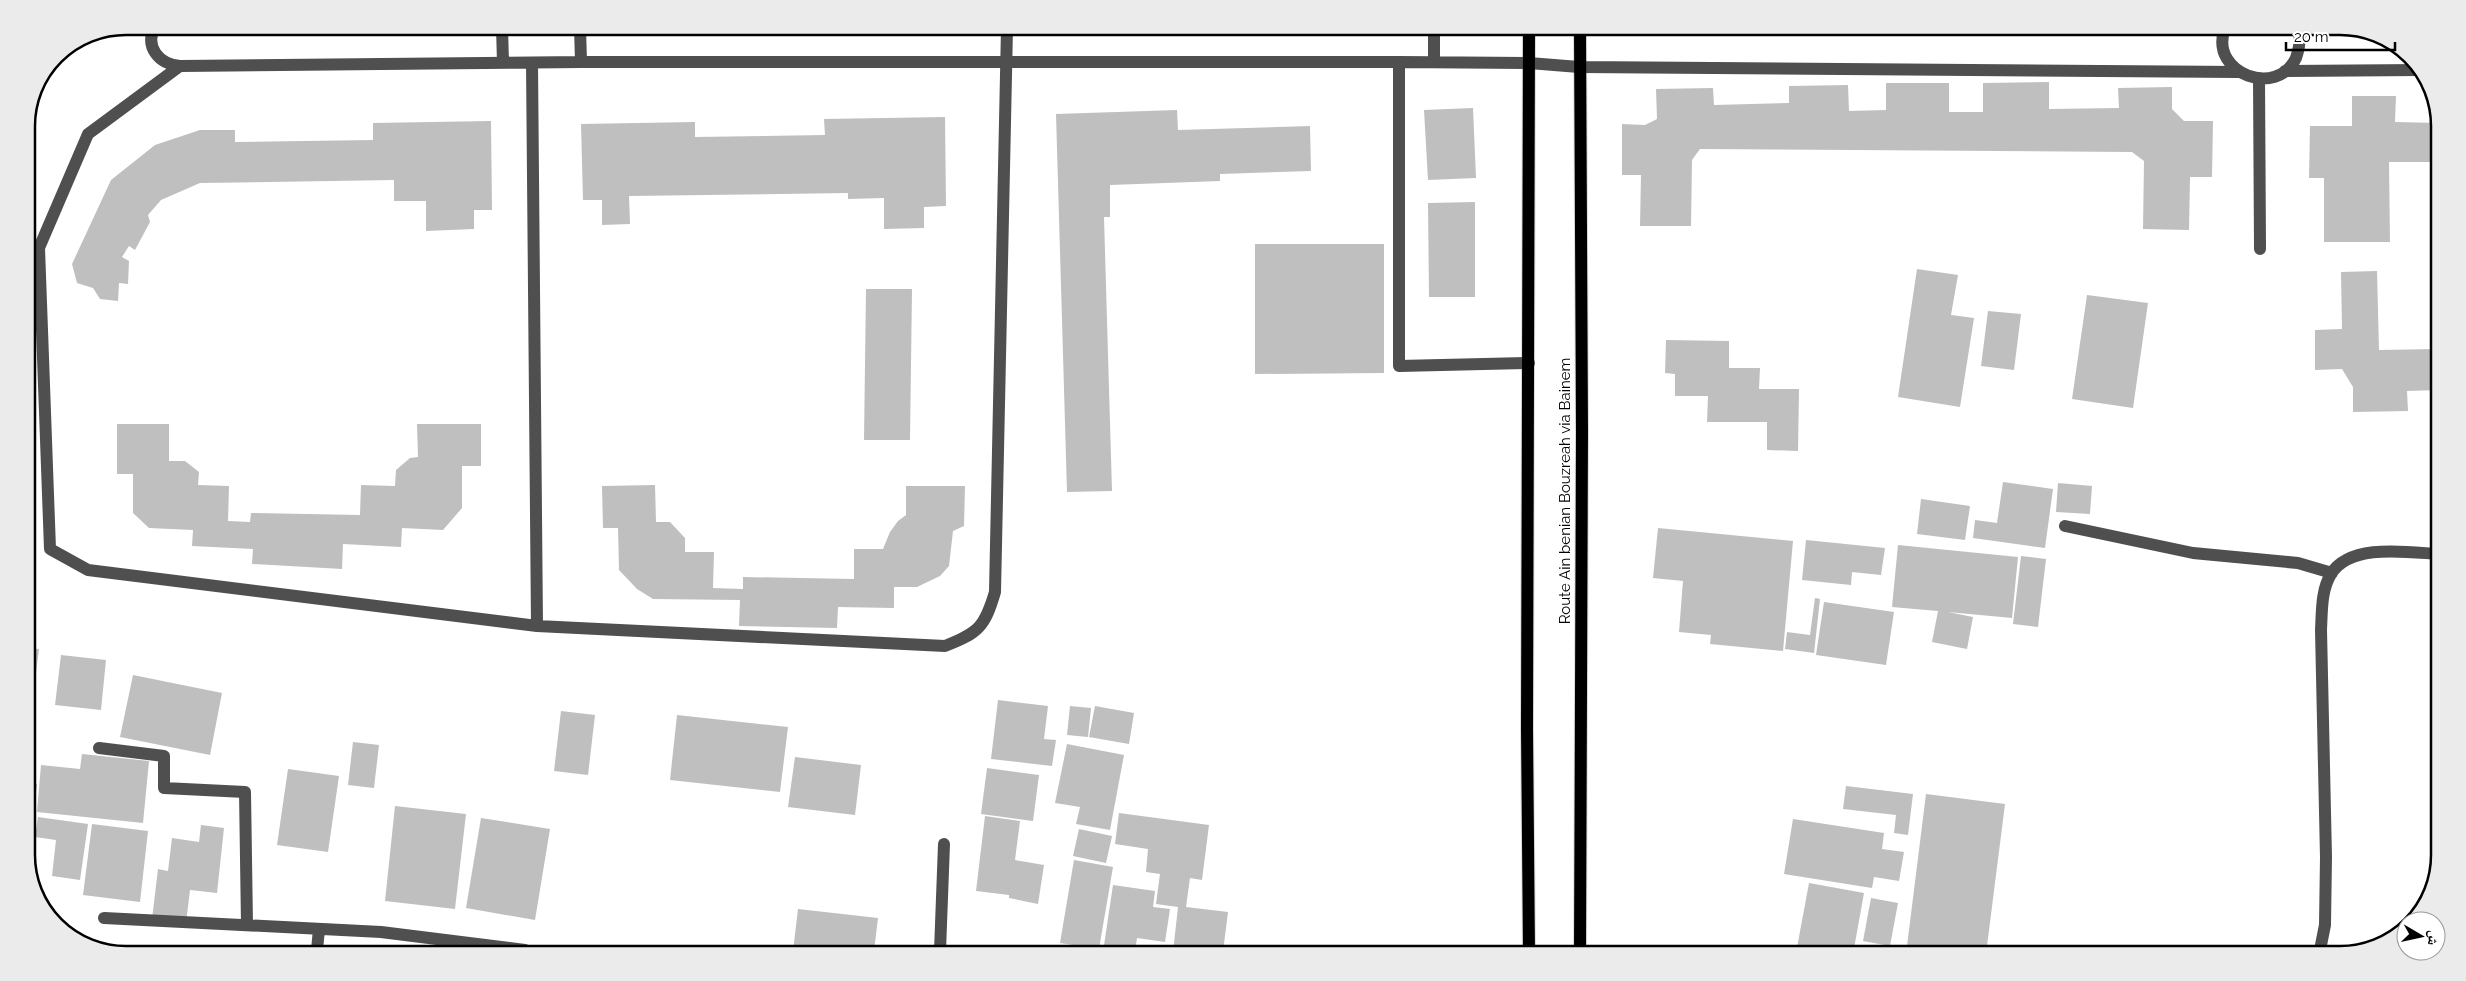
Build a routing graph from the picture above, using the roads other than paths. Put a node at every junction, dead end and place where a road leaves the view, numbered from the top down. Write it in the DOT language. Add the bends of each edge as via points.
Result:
graph roads {
  1 [pos="152,35"];
  2 [pos="502,35"];
  3 [pos="580,35"];
  4 [pos="1007,35"];
  5 [pos="1434,35"];
  6 [pos="1529,35"];
  7 [pos="1580,35"];
  8 [pos="2224,35"];
  9 [pos="2299,35"];
  10 [pos="581,62"];
  11 [pos="1007,62"];
  12 [pos="1399,62"];
  13 [pos="1434,62"];
  14 [pos="503,63"];
  15 [pos="532,63"];
  16 [pos="1529,63"];
  17 [pos="180,66"];
  18 [pos="1578,67"];
  19 [pos="2411,70"];
  20 [pos="2285,71"];
  21 [pos="2238,72"];
  22 [pos="2259,80"];
  23 [pos="2260,250"];
  24 [pos="1529,363"];
  25 [pos="2065,526"];
  26 [pos="2431,554"];
  27 [pos="2332,573"];
  28 [pos="537,626"];
  29 [pos="99,748"];
  30 [pos="944,844"];
  31 [pos="104,918"];
  32 [pos="247,925"];
  33 [pos="319,929"];
  34 [pos="317,946"];
  35 [pos="493,946"];
  36 [pos="940,946"];
  37 [pos="1529,946"];
  38 [pos="1580,946"];
  39 [pos="2322,946"];
  1 -- 17 [label="street" via="156,55 162,62"];
  2 -- 14 [label="street"];
  3 -- 10 [label="street"];
  4 -- 11 [label="street"];
  5 -- 13 [label="street"];
  6 -- 16 [label="main road"];
  7 -- 18 [label="main road, Route Ain benian Bouzreah via Bainem"];
  8 -- 21 [label="street" via="2223,49"];
  9 -- 20 [label="street" via="2300,49"];
  10 -- 11 [label="street"];
  10 -- 15 [label="street"];
  11 -- 12 [label="street"];
  11 -- 28 [label="street" via="995,592 988,616 968,637 945,646"];
  12 -- 13 [label="street"];
  12 -- 24 [label="street" via="1399,366"];
  13 -- 16 [label="street"];
  14 -- 15 [label="street"];
  14 -- 17 [label="street"];
  15 -- 28 [label="street"];
  16 -- 18 [label="street"];
  16 -- 24 [label="main road"];
  17 -- 28 [label="street" via="88,134 39,248 50,549 88,570"];
  18 -- 21 [label="street"];
  18 -- 38 [label="main road, Route Ain benian Bouzreah via Bainem" via="1582,431"];
  19 -- 20 [label="street"];
  20 -- 22 [label="street" via="2273,78"];
  21 -- 22 [label="street"];
  22 -- 23 [label="street"];
  24 -- 37 [label="main road"];
  25 -- 27 [label="street" via="2193,552 2298,563"];
  26 -- 27 [label="street" via="2375,551 2345,562"];
  27 -- 39 [label="street" via="2324,594 2321,630 2326,856"];
  29 -- 32 [label="street" via="164,756 164,788 245,792"];
  30 -- 36 [label="street"];
  31 -- 32 [label="street"];
  32 -- 33 [label="street"];
  33 -- 34 [label="street"];
  33 -- 35 [label="street" via="381,932"];
}
